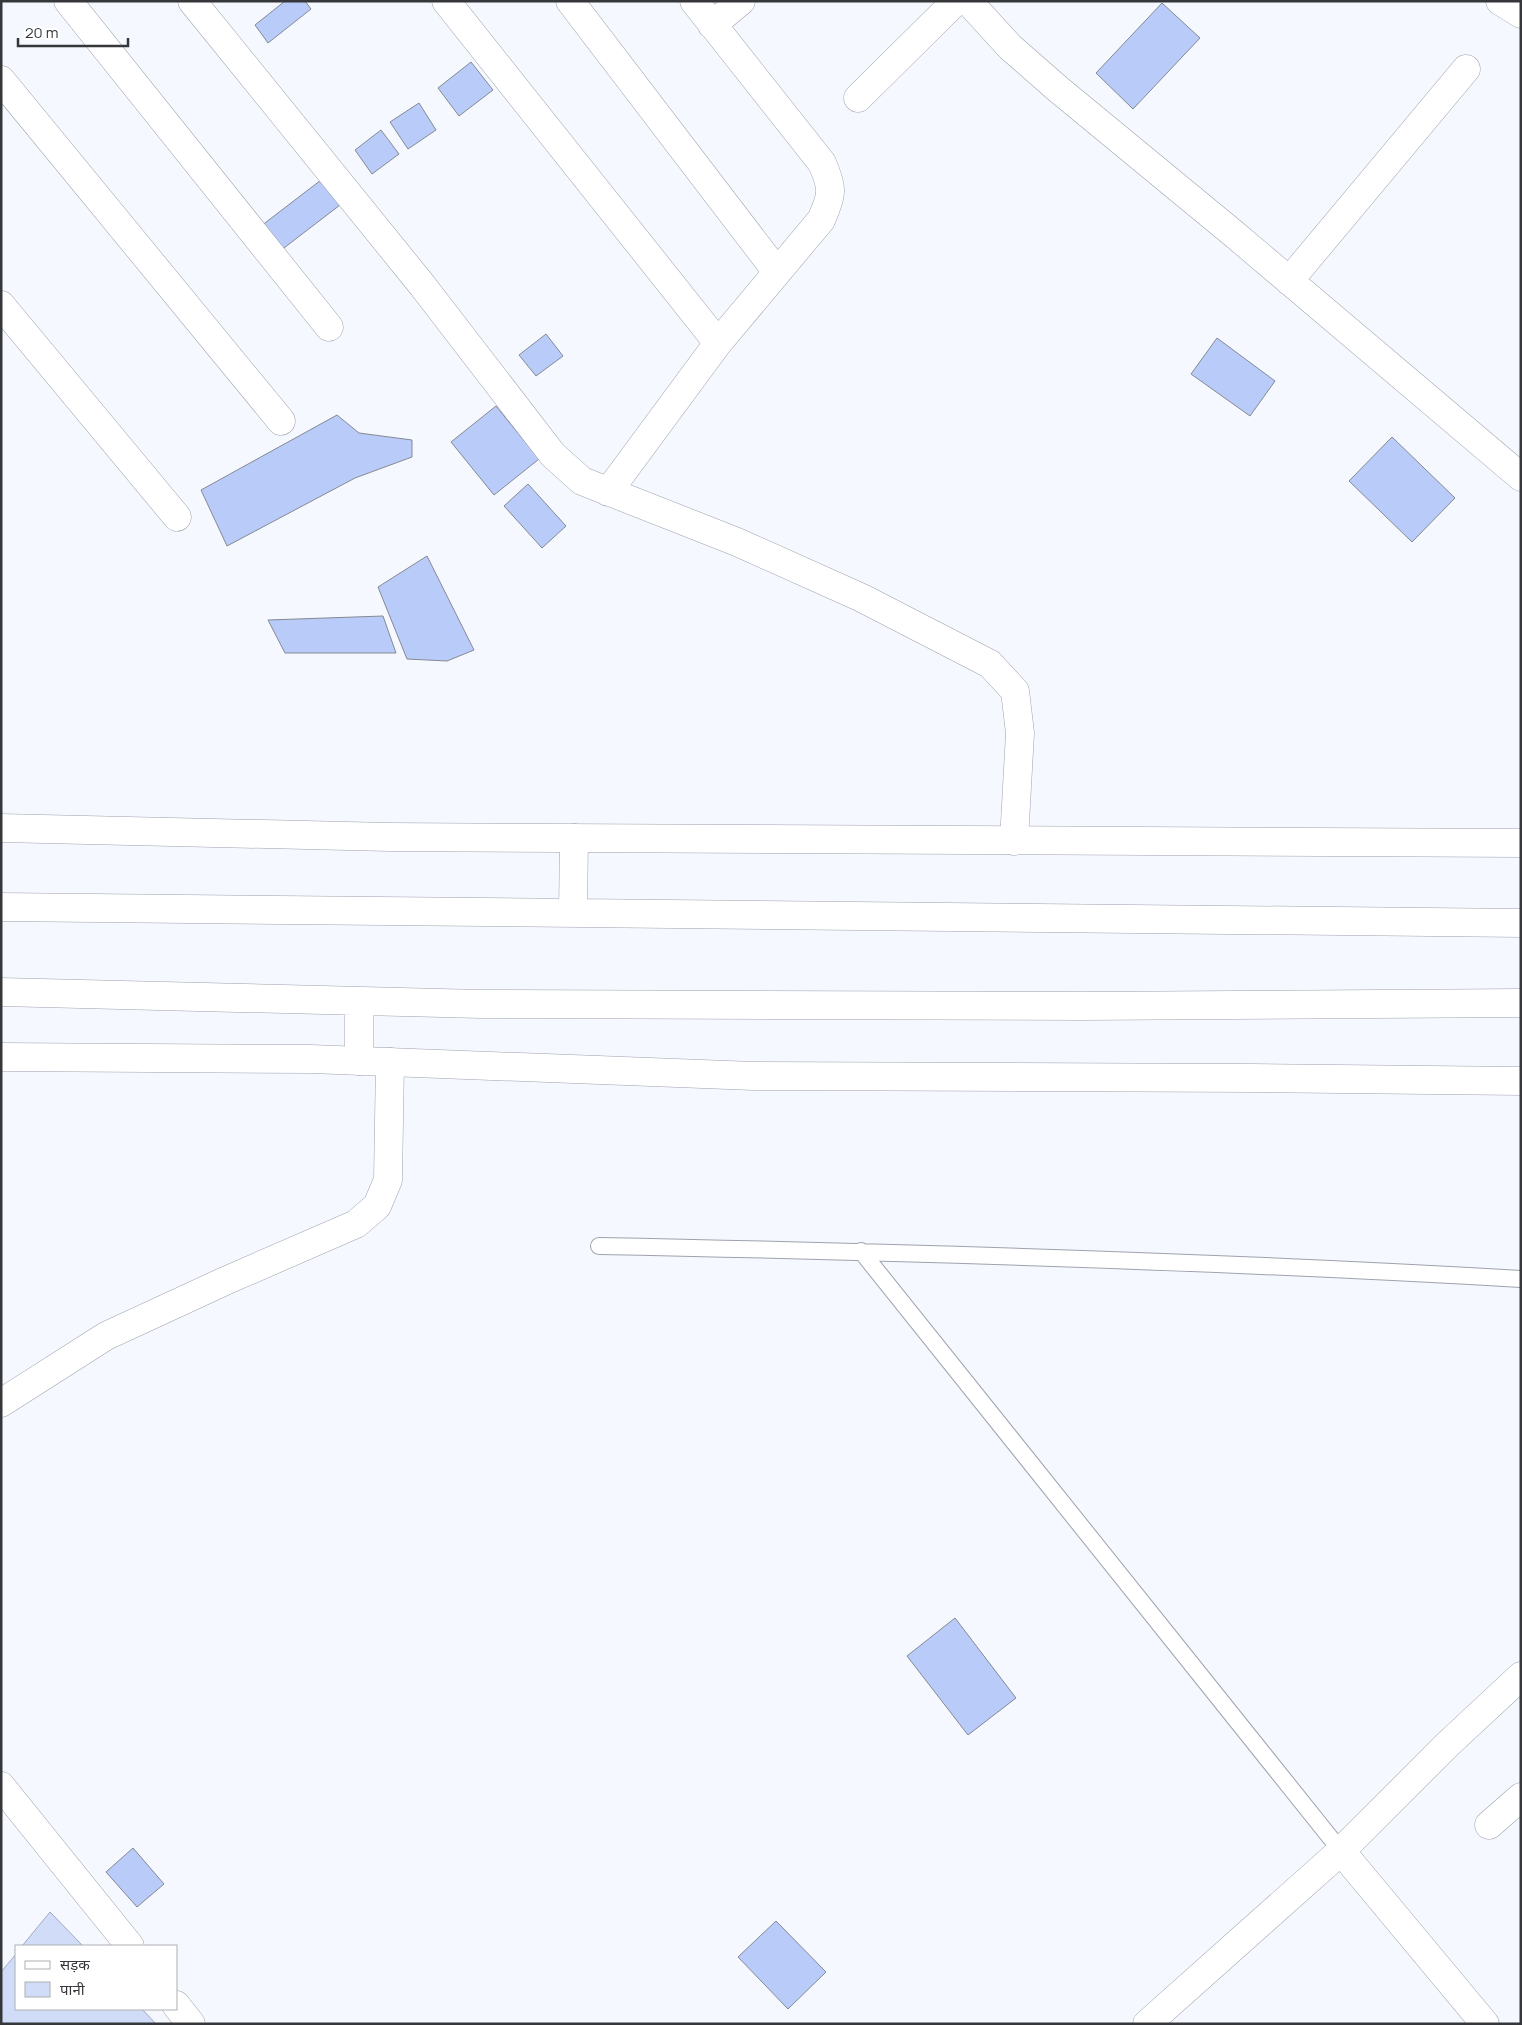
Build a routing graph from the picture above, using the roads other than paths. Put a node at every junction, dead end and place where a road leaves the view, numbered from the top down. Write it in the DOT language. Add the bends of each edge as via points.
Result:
graph roads {
  1 [pos="68,1"];
  2 [pos="192,1"];
  3 [pos="446,1"];
  4 [pos="570,1"];
  5 [pos="694,1"];
  6 [pos="741,1"];
  7 [pos="956,1"];
  8 [pos="968,1"];
  9 [pos="1500,1"];
  10 [pos="1521,14"];
  11 [pos="712,25"];
  12 [pos="1466,70"];
  13 [pos="1,80"];
  14 [pos="858,98"];
  15 [pos="777,272"];
  16 [pos="1289,281"];
  17 [pos="1,305"];
  18 [pos="329,327"];
  19 [pos="718,343"];
  20 [pos="281,421"];
  21 [pos="1521,477"];
  22 [pos="608,492"];
  23 [pos="178,517"];
  24 [pos="1,828"];
  25 [pos="574,838"];
  26 [pos="1014,840"];
  27 [pos="1521,843"];
  28 [pos="1,906"];
  29 [pos="574,912"];
  30 [pos="1521,923"];
  31 [pos="1,992"];
  32 [pos="359,1001"];
  33 [pos="1521,1003"];
  34 [pos="1,1058"];
  35 [pos="359,1061"];
  36 [pos="390,1062"];
  37 [pos="1521,1081"];
  38 [pos="599,1246"];
  39 [pos="861,1251"];
  40 [pos="1521,1279"];
  41 [pos="1,1403"];
  42 [pos="1521,1676"];
  43 [pos="1,1786"];
  44 [pos="1521,1797"];
  45 [pos="1489,1825"];
  46 [pos="1342,1851"];
  47 [pos="129,1945"];
  48 [pos="178,2008"];
  49 [pos="191,2024"];
  50 [pos="1147,2024"];
  51 [pos="1485,2024"];
  1 -- 18 [label="street"];
  2 -- 22 [label="street" via="422,285 553,455 582,481"];
  3 -- 19 [label="street"];
  4 -- 15 [label="street"];
  5 -- 11 [label="street"];
  6 -- 11 [label="street"];
  7 -- 14 [label="street"];
  8 -- 16 [label="street" via="1010,46 1058,89"];
  9 -- 10 [label="street"];
  11 -- 15 [label="street" via="822,163 831,184 829,203 821,220"];
  12 -- 16 [label="street"];
  13 -- 20 [label="street"];
  15 -- 19 [label="street"];
  16 -- 21 [label="street"];
  17 -- 23 [label="street"];
  19 -- 22 [label="street"];
  22 -- 26 [label="street" via="737,542 862,598 990,664 1015,691 1020,733"];
  24 -- 25 [label="street"];
  25 -- 26 [label="street"];
  25 -- 29 [label="street"];
  26 -- 27 [label="street"];
  28 -- 29 [label="street"];
  29 -- 30 [label="street"];
  31 -- 32 [label="street"];
  32 -- 33 [label="street" via="1073,1006"];
  32 -- 35 [label="street"];
  34 -- 35 [label="street"];
  35 -- 36 [label="street"];
  36 -- 37 [label="street" via="754,1076"];
  36 -- 41 [label="street" via="388,1180 377,1206 356,1224 106,1336"];
  38 -- 39 [label="lane"];
  39 -- 40 [label="lane"];
  39 -- 46 [label="lane"];
  42 -- 46 [label="street"];
  43 -- 47 [label="street"];
  44 -- 45 [label="street"];
  46 -- 50 [label="street"];
  46 -- 51 [label="street"];
  48 -- 49 [label="street"];
}
